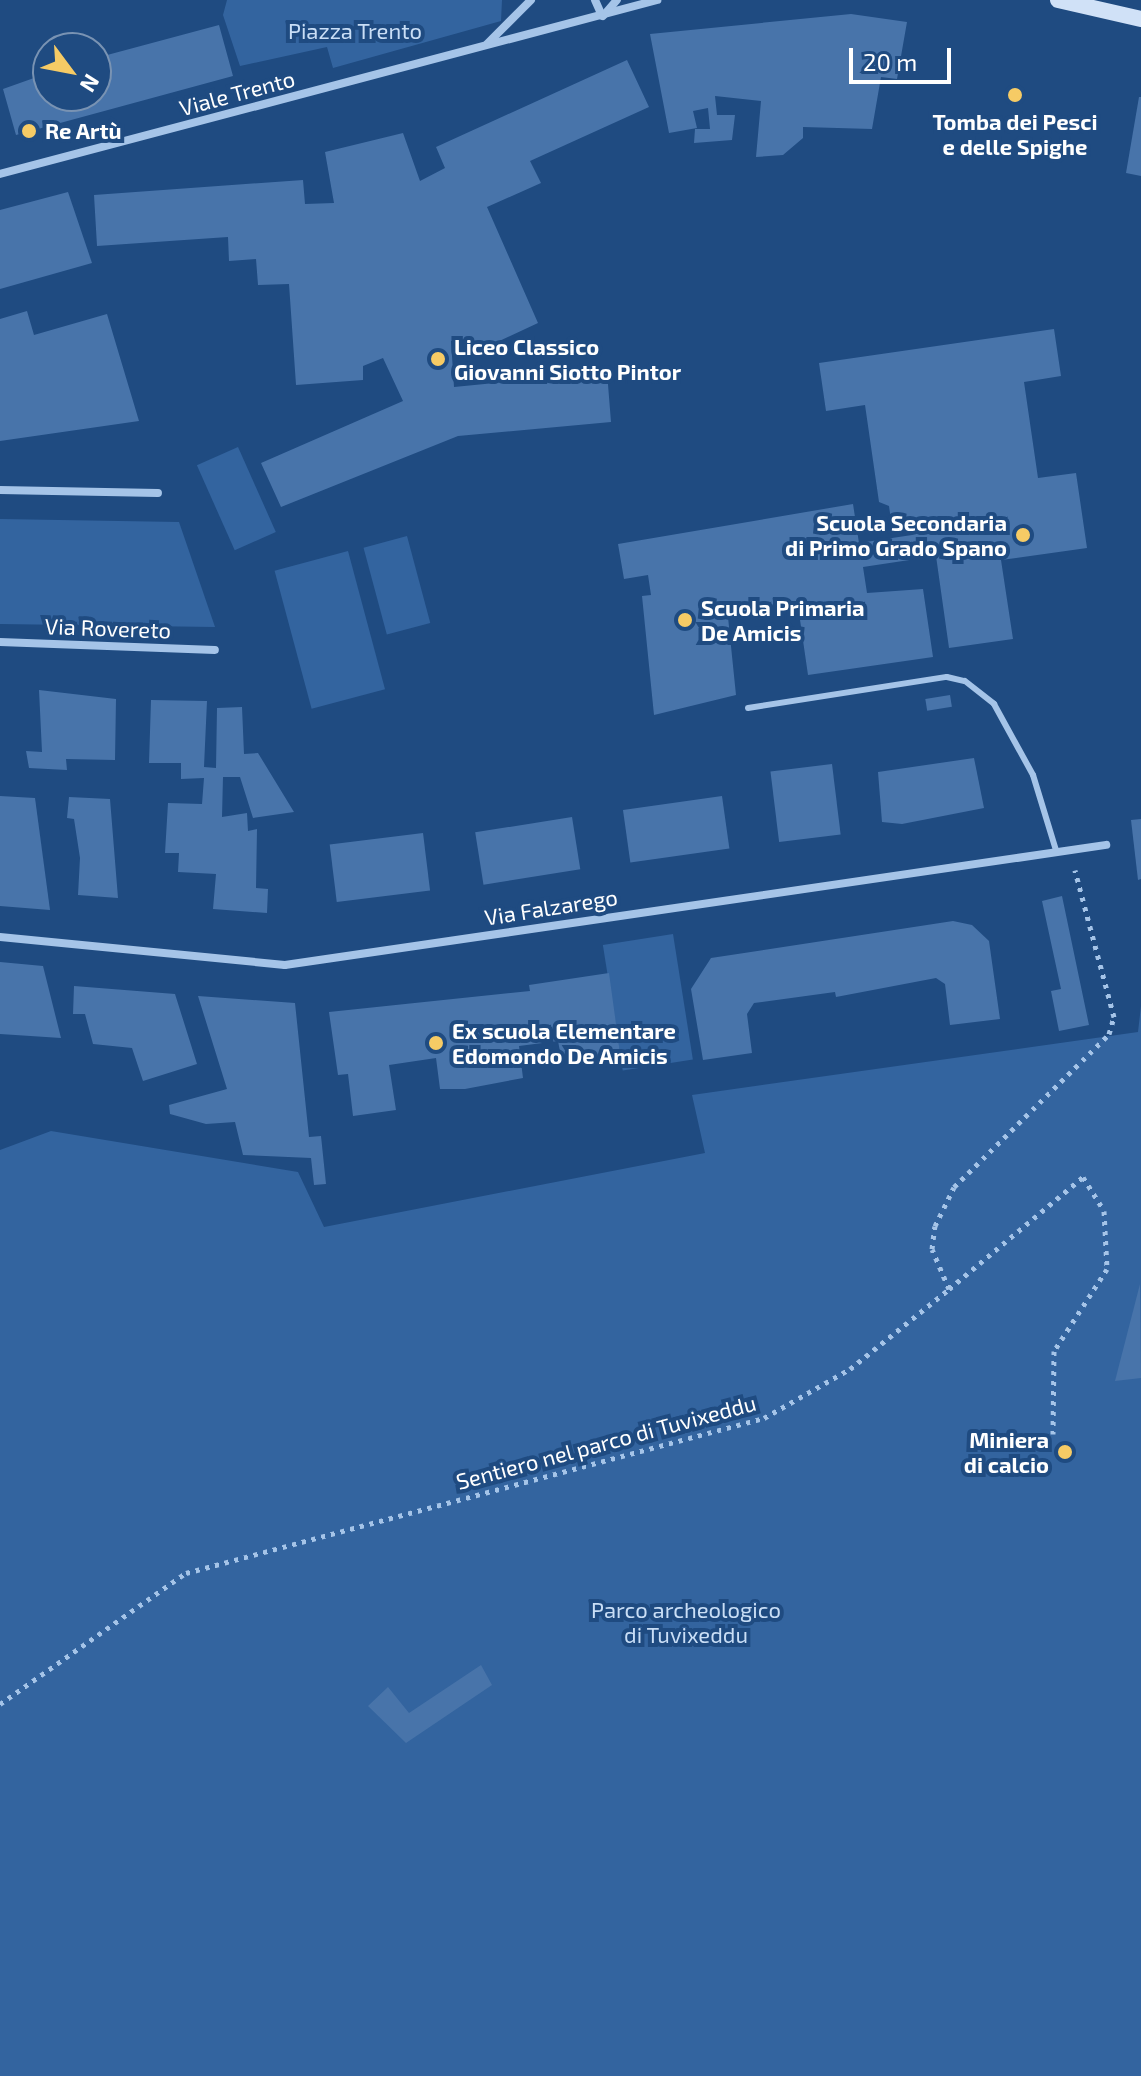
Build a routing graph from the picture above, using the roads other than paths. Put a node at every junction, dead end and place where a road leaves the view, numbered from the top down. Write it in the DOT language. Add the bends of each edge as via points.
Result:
graph roads {
  1 [pos="531,0"];
  2 [pos="595,0"];
  3 [pos="617,0"];
  4 [pos="657,0"];
  5 [pos="1058,0"];
  6 [pos="602,16"];
  7 [pos="1141,19"];
  8 [pos="483,47"];
  9 [pos="0,174"];
  10 [pos="0,490"];
  11 [pos="158,493"];
  12 [pos="0,642"];
  13 [pos="215,650"];
  14 [pos="748,708"];
  15 [pos="1106,845"];
  16 [pos="1056,850"];
  17 [pos="0,937"];
  1 -- 8 [label="street, Viale Trento"];
  2 -- 6 [label="street"];
  3 -- 6 [label="street"];
  4 -- 6 [label="street, Viale Trento"];
  5 -- 7 [label="main road"];
  6 -- 8 [label="street, Viale Trento"];
  8 -- 9 [label="street, Viale Trento"];
  10 -- 11 [label="street"];
  12 -- 13 [label="street, Via Rovereto"];
  14 -- 16 [label="lane" via="947,677 965,681 994,704 1033,775"];
  15 -- 16 [label="street, Via Falzarego"];
  16 -- 17 [label="street, Via Falzarego" via="285,965"];
}
